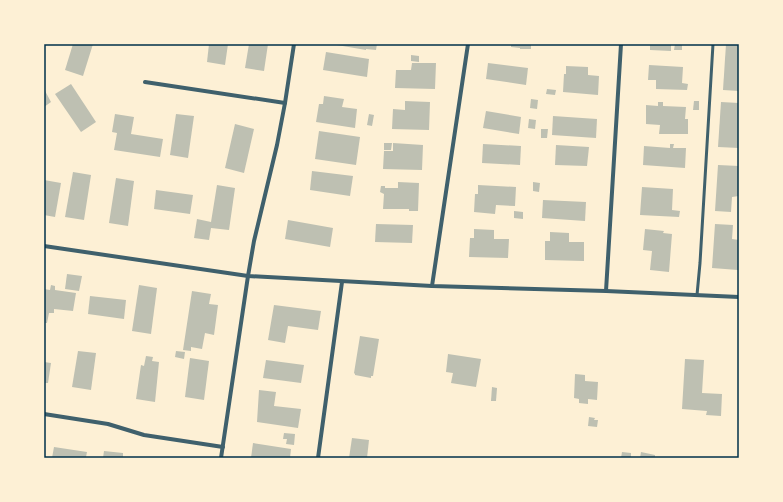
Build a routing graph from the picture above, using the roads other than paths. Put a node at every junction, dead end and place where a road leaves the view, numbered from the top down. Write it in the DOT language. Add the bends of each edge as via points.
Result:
graph roads {
  1 [pos="294,44"];
  2 [pos="468,44"];
  3 [pos="621,44"];
  4 [pos="712,44"];
  5 [pos="145,82"];
  6 [pos="285,103"];
  7 [pos="44,246"];
  8 [pos="248,276"];
  9 [pos="342,282"];
  10 [pos="432,286"];
  11 [pos="606,290"];
  12 [pos="697,295"];
  13 [pos="739,297"];
  14 [pos="44,414"];
  15 [pos="223,447"];
  16 [pos="221,458"];
  17 [pos="318,458"];
  1 -- 6 [label="street"];
  2 -- 10 [label="street"];
  3 -- 11 [label="street"];
  4 -- 12 [label="lane"];
  5 -- 6 [label="street"];
  6 -- 8 [label="street"];
  7 -- 8 [label="street"];
  8 -- 9 [label="street"];
  8 -- 15 [label="street"];
  9 -- 10 [label="street"];
  9 -- 17 [label="street"];
  10 -- 11 [label="street"];
  11 -- 12 [label="street"];
  12 -- 13 [label="street"];
  14 -- 15 [label="street" via="108,424 144,435"];
  15 -- 16 [label="street"];
}
